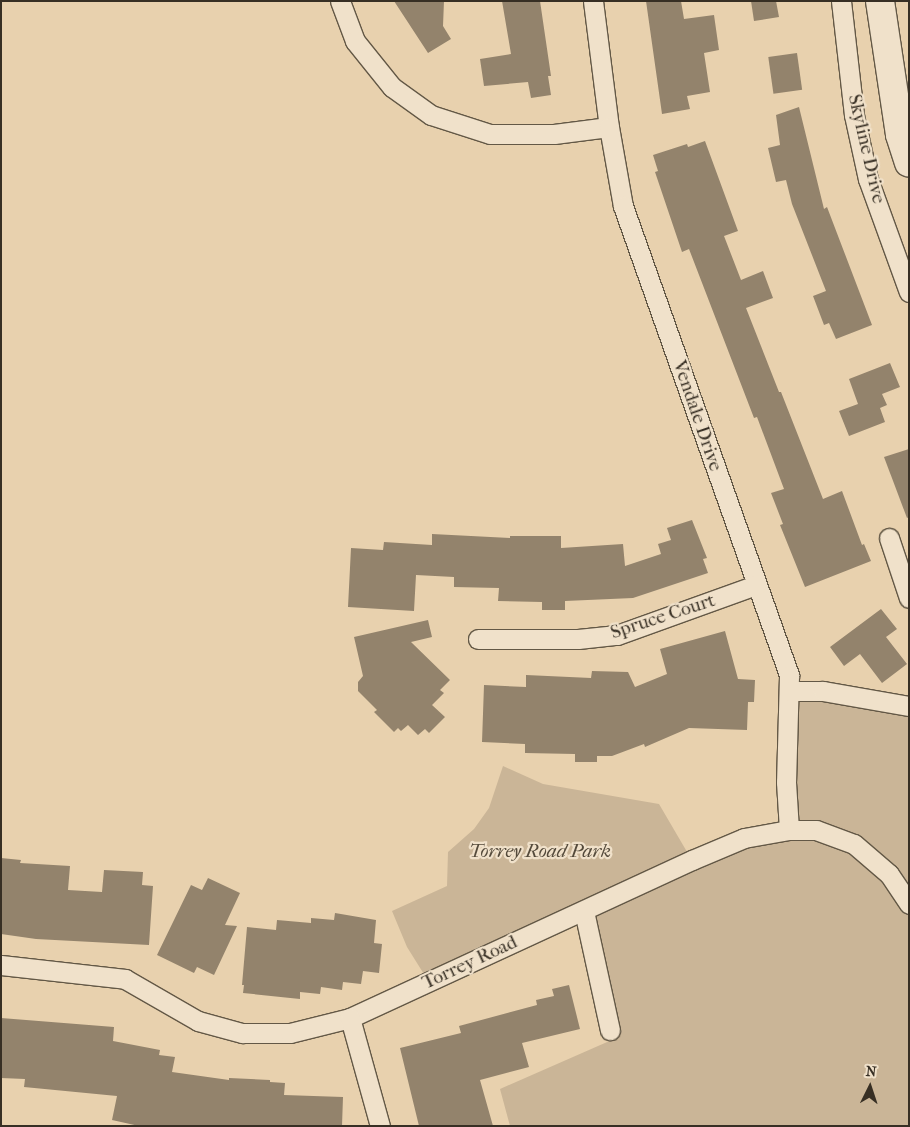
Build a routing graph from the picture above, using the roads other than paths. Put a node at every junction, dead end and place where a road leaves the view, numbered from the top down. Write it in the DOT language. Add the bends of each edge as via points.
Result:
graph roads {
  1 [pos="340,1"];
  2 [pos="593,1"];
  3 [pos="841,1"];
  4 [pos="880,1"];
  5 [pos="609,127"];
  6 [pos="909,163"];
  7 [pos="909,292"];
  8 [pos="889,538"];
  9 [pos="902,555"];
  10 [pos="756,585"];
  11 [pos="909,598"];
  12 [pos="478,639"];
  13 [pos="789,691"];
  14 [pos="909,706"];
  15 [pos="788,830"];
  16 [pos="909,904"];
  17 [pos="584,911"];
  18 [pos="1,965"];
  19 [pos="350,1018"];
  20 [pos="610,1030"];
  21 [pos="380,1126"];
  1 -- 5 [label="street" via="355,41 392,87 431,114 490,134 554,134"];
  2 -- 5 [label="street, Vendale Drive"];
  3 -- 7 [label="street, Skyline Drive" via="854,115 868,179"];
  4 -- 6 [label="main road" via="900,135"];
  5 -- 10 [label="street, Vendale Drive" via="623,206"];
  8 -- 9 [label="street"];
  9 -- 11 [label="street"];
  10 -- 12 [label="street, Spruce Court" via="617,635 578,639"];
  10 -- 13 [label="street, Vendale Drive" via="790,676"];
  13 -- 14 [label="street" via="824,691"];
  13 -- 15 [label="street, Vendale Drive"];
  15 -- 16 [label="street, Torrey Road" via="816,830 854,844 890,874"];
  15 -- 17 [label="street, Torrey Road" via="744,838"];
  17 -- 19 [label="street, Torrey Road"];
  17 -- 20 [label="street"];
  18 -- 19 [label="street, Torrey Road" via="125,979 198,1021 242,1033 290,1033"];
  19 -- 21 [label="street"];
}
